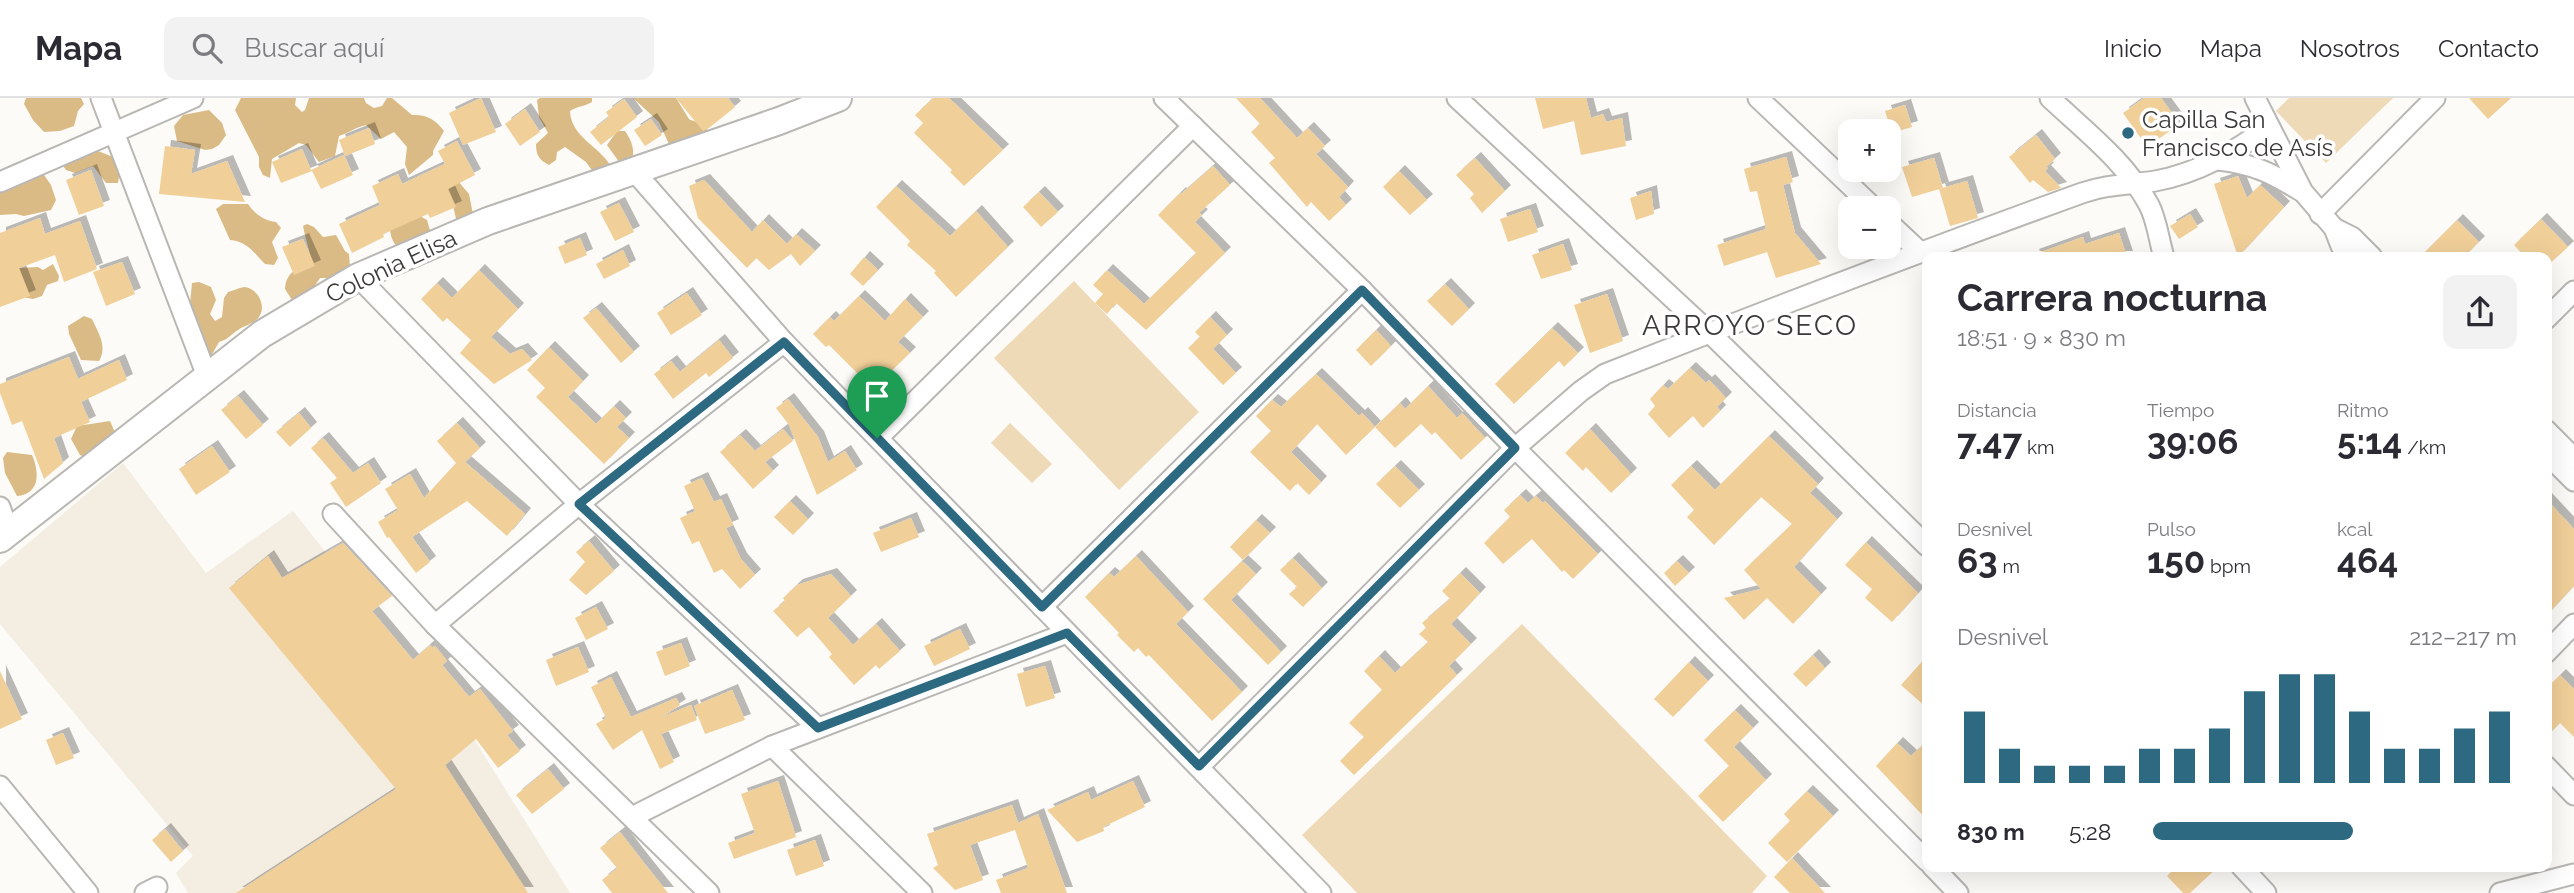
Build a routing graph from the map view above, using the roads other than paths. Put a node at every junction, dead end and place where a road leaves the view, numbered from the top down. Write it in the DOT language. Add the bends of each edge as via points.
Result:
graph roads {
  1 [pos="101,98"];
  2 [pos="193,98"];
  3 [pos="838,98"];
  4 [pos="1164,98"];
  5 [pos="1457,98"];
  6 [pos="1758,98"];
  7 [pos="2050,98"];
  8 [pos="2255,98"];
  9 [pos="2435,98"];
  10 [pos="1193,126"];
  11 [pos="2269,126"];
  12 [pos="114,133"];
  13 [pos="2218,160"];
  14 [pos="633,170"];
  15 [pos="0,181"];
  16 [pos="2134,183"];
  17 [pos="2303,192"];
  18 [pos="1861,196"];
  19 [pos="2320,214"];
  20 [pos="2334,228"];
  21 [pos="1901,234"];
  22 [pos="1920,252"];
  23 [pos="2163,252"];
  24 [pos="2347,252"];
  25 [pos="2367,252"];
  26 [pos="358,277"];
  27 [pos="1362,290"];
  28 [pos="2574,291"];
  29 [pos="2552,313"];
  30 [pos="1710,333"];
  31 [pos="784,342"];
  32 [pos="207,376"];
  33 [pos="2552,436"];
  34 [pos="877,438"];
  35 [pos="1515,448"];
  36 [pos="2574,458"];
  37 [pos="2552,459"];
  38 [pos="2574,481"];
  39 [pos="579,504"];
  40 [pos="333,514"];
  41 [pos="3,526"];
  42 [pos="1922,540"];
  43 [pos="1042,607"];
  44 [pos="2574,624"];
  45 [pos="435,625"];
  46 [pos="1067,633"];
  47 [pos="2552,647"];
  48 [pos="818,728"];
  49 [pos="772,746"];
  50 [pos="1199,766"];
  51 [pos="2552,772"];
  52 [pos="0,786"];
  53 [pos="2574,795"];
  54 [pos="632,817"];
  55 [pos="1922,856"];
  56 [pos="1938,872"];
  57 [pos="2247,872"];
  58 [pos="2574,874"];
  59 [pos="88,893"];
  60 [pos="709,893"];
  61 [pos="922,893"];
  62 [pos="1321,893"];
  63 [pos="1958,893"];
  64 [pos="2266,893"];
  65 [pos="2500,893"];
  1 -- 12 [label="street"];
  2 -- 12 [label="street"];
  3 -- 14 [label="street, Colonia Elisa"];
  4 -- 10 [label="street"];
  5 -- 30 [label="street"];
  6 -- 18 [label="street"];
  7 -- 16 [label="street"];
  8 -- 11 [label="street"];
  9 -- 19 [label="street"];
  10 -- 27 [label="street"];
  10 -- 34 [label="street"];
  11 -- 13 [label="street"];
  11 -- 17 [label="street"];
  12 -- 15 [label="street"];
  12 -- 32 [label="street"];
  13 -- 16 [label="street"];
  13 -- 17 [label="street" via="2267,171"];
  14 -- 26 [label="street, Colonia Elisa" via="488,221"];
  14 -- 31 [label="street"];
  16 -- 22 [label="street" via="2103,186"];
  16 -- 23 [label="street" via="2151,208"];
  17 -- 19 [label="street"];
  19 -- 20 [label="street"];
  20 -- 24 [label="street"];
  20 -- 25 [label="street"];
  21 -- 22 [label="street"];
  22 -- 30 [label="street"];
  26 -- 32 [label="street, Colonia Elisa" via="262,334"];
  26 -- 39 [label="street"];
  27 -- 35 [label="street"];
  27 -- 43 [label="street"];
  28 -- 29 [label="street"];
  30 -- 35 [label="street" via="1605,374"];
  30 -- 42 [label="street"];
  31 -- 34 [label="street"];
  31 -- 39 [label="street"];
  32 -- 41 [label="street, Colonia Elisa"];
  33 -- 36 [label="street"];
  34 -- 43 [label="street"];
  35 -- 50 [label="street"];
  35 -- 55 [label="street"];
  37 -- 38 [label="street"];
  39 -- 45 [label="street"];
  39 -- 48 [label="street"];
  40 -- 45 [label="street"];
  43 -- 46 [label="street"];
  44 -- 47 [label="street"];
  45 -- 54 [label="street"];
  46 -- 48 [label="street"];
  46 -- 50 [label="street"];
  48 -- 49 [label="street"];
  49 -- 54 [label="street"];
  49 -- 61 [label="street"];
  50 -- 62 [label="street"];
  51 -- 53 [label="street"];
  52 -- 59 [label="street"];
  54 -- 60 [label="street"];
  56 -- 63 [label="street"];
  57 -- 64 [label="street"];
  58 -- 65 [label="street"];
}
